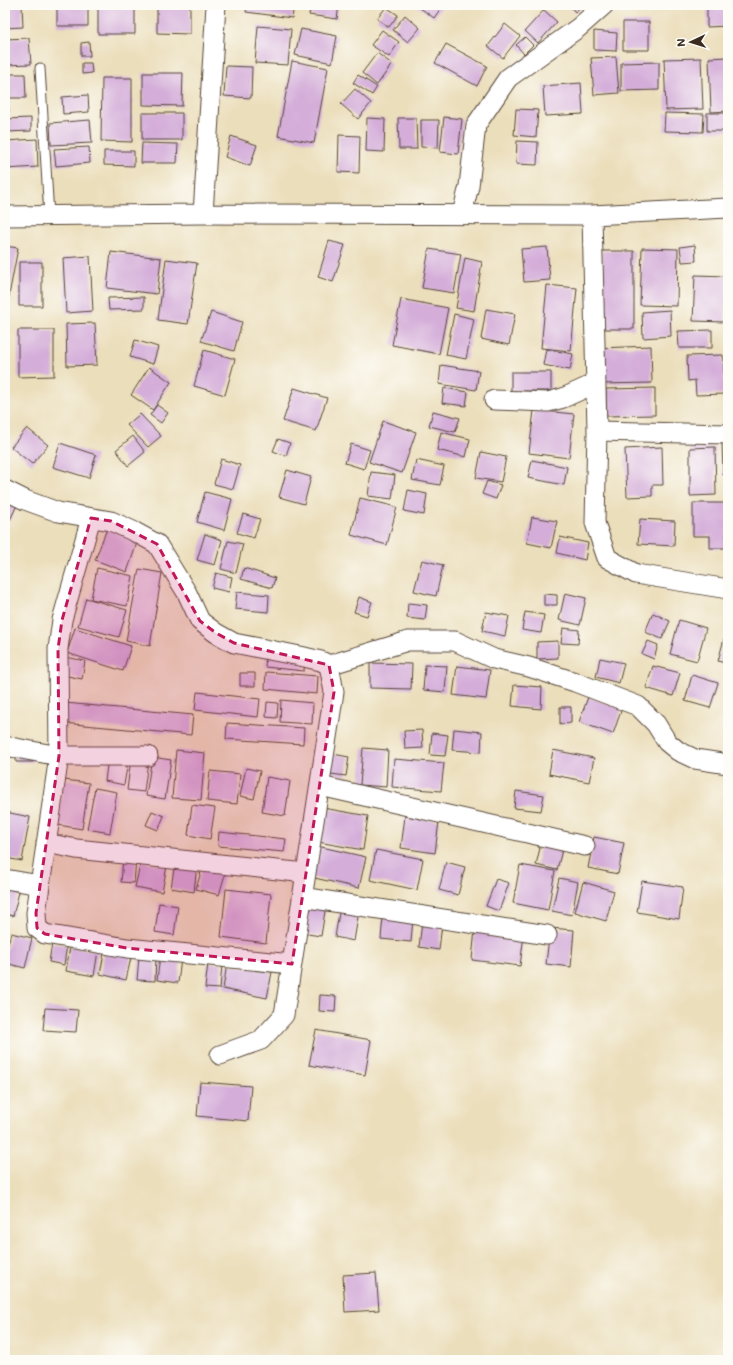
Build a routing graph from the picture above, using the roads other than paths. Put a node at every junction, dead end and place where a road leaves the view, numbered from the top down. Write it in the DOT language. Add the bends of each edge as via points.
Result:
graph roads {
  1 [pos="216,5"];
  2 [pos="604,5"];
  3 [pos="40,68"];
  4 [pos="728,208"];
  5 [pos="203,214"];
  6 [pos="462,214"];
  7 [pos="592,215"];
  8 [pos="5,216"];
  9 [pos="49,216"];
  10 [pos="596,383"];
  11 [pos="494,400"];
  12 [pos="597,431"];
  13 [pos="728,434"];
  14 [pos="5,490"];
  15 [pos="91,518"];
  16 [pos="728,589"];
  17 [pos="330,664"];
  18 [pos="5,746"];
  19 [pos="59,756"];
  20 [pos="148,756"];
  21 [pos="728,764"];
  22 [pos="320,786"];
  23 [pos="46,843"];
  24 [pos="585,846"];
  25 [pos="306,873"];
  26 [pos="5,880"];
  27 [pos="40,885"];
  28 [pos="302,896"];
  29 [pos="547,935"];
  30 [pos="292,964"];
  31 [pos="220,1055"];
  1 -- 5 [label="street"];
  2 -- 6 [label="street" via="578,28 508,78 496,95 476,125 469,186"];
  3 -- 9 [label="lane"];
  4 -- 7 [label="street"];
  5 -- 6 [label="street"];
  5 -- 9 [label="street"];
  6 -- 7 [label="street"];
  7 -- 10 [label="street"];
  8 -- 9 [label="street"];
  10 -- 11 [label="street" via="548,402"];
  10 -- 12 [label="street"];
  12 -- 13 [label="street"];
  12 -- 16 [label="street" via="595,523 607,558 636,574"];
  14 -- 15 [label="street" via="58,512"];
  15 -- 17 [label="street" via="111,521 157,544 187,593 200,621 216,633 234,643"];
  15 -- 19 [label="street" via="62,620 58,649"];
  17 -- 21 [label="street" via="408,640 455,642 494,659 529,667 638,706 656,724 667,742 678,751 695,759"];
  17 -- 22 [label="street" via="334,692"];
  18 -- 19 [label="street"];
  19 -- 20 [label="street"];
  19 -- 23 [label="street"];
  22 -- 24 [label="street"];
  22 -- 25 [label="street"];
  23 -- 25 [label="street" via="76,849"];
  23 -- 27 [label="street"];
  25 -- 28 [label="street"];
  26 -- 27 [label="street"];
  27 -- 30 [label="street" via="36,913 37,928 45,934 127,948"];
  28 -- 29 [label="street"];
  28 -- 30 [label="street"];
  30 -- 31 [label="street" via="284,1015 261,1040"];
}
